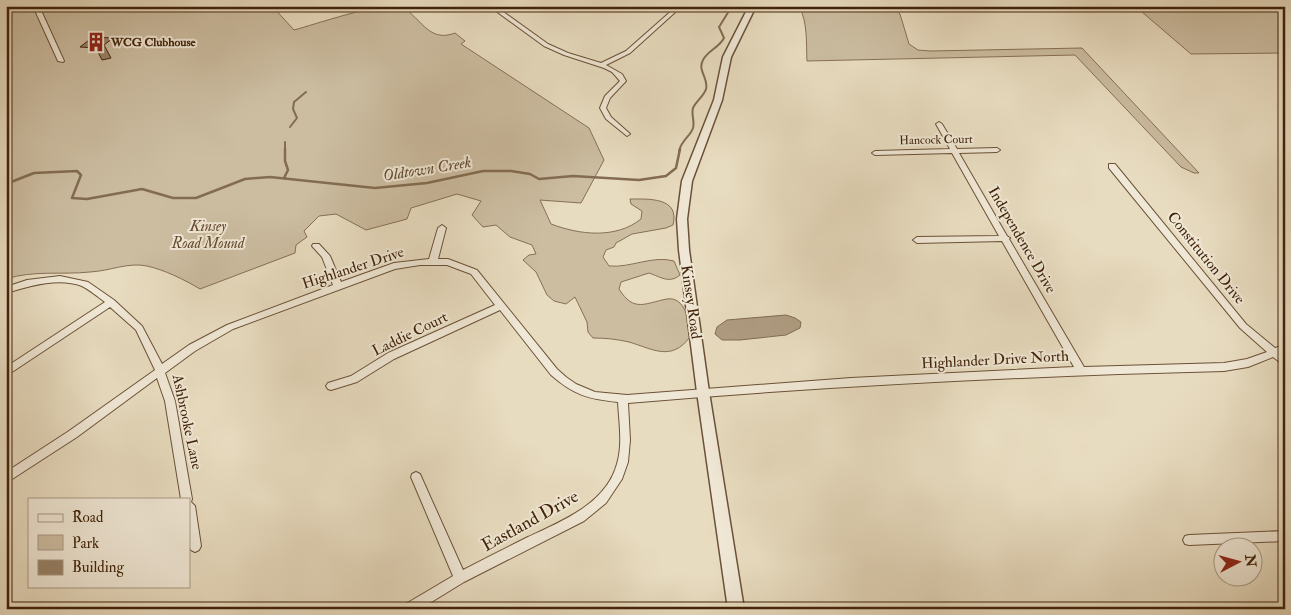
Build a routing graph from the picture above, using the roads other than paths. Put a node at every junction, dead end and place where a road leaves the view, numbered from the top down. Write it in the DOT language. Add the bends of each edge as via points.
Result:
graph roads {
  1 [pos="36,6"];
  2 [pos="491,6"];
  3 [pos="680,6"];
  4 [pos="753,6"];
  5 [pos="61,61"];
  6 [pos="602,65"];
  7 [pos="939,124"];
  8 [pos="627,134"];
  9 [pos="997,150"];
  10 [pos="955,151"];
  11 [pos="875,153"];
  12 [pos="1112,166"];
  13 [pos="442,228"];
  14 [pos="1006,238"];
  15 [pos="917,240"];
  16 [pos="316,246"];
  17 [pos="433,261"];
  18 [pos="338,286"];
  19 [pos="6,290"];
  20 [pos="111,302"];
  21 [pos="501,306"];
  22 [pos="1285,348"];
  23 [pos="1273,352"];
  24 [pos="1285,362"];
  25 [pos="160,370"];
  26 [pos="1081,371"];
  27 [pos="6,372"];
  28 [pos="331,386"];
  29 [pos="703,392"];
  30 [pos="623,399"];
  31 [pos="416,477"];
  32 [pos="6,478"];
  33 [pos="188,498"];
  34 [pos="190,513"];
  35 [pos="1285,536"];
  36 [pos="1189,540"];
  37 [pos="195,546"];
  38 [pos="460,578"];
  39 [pos="408,609"];
  40 [pos="736,609"];
  1 -- 5 [label="street"];
  2 -- 6 [label="street" via="551,48"];
  3 -- 6 [label="street" via="628,52"];
  4 -- 29 [label="street, Kinsey Road" via="727,57 718,100 684,192 684,250"];
  6 -- 8 [label="street" via="623,78 607,97 603,108 608,118"];
  7 -- 10 [label="street, Independence Drive"];
  9 -- 10 [label="street, Hancock Court"];
  10 -- 11 [label="street, Hancock Court"];
  10 -- 14 [label="street, Independence Drive"];
  12 -- 23 [label="street, Constitution Drive" via="1243,326"];
  13 -- 17 [label="street"];
  14 -- 15 [label="street"];
  14 -- 26 [label="street, Independence Drive"];
  16 -- 18 [label="street" via="326,256"];
  17 -- 18 [label="street, Highlander Drive" via="394,266"];
  17 -- 21 [label="street, Highlander Drive" via="448,262 474,272"];
  18 -- 25 [label="street, Highlander Drive" via="230,326"];
  19 -- 20 [label="street, Ashbrooke Lane" via="27,283 60,279 85,284"];
  20 -- 25 [label="street, Ashbrooke Lane" via="138,328"];
  20 -- 27 [label="street"];
  21 -- 28 [label="street, Laddie Court" via="391,356 354,378"];
  21 -- 30 [label="street, Highlander Drive" via="563,380 594,396"];
  22 -- 23 [label="street, Highlander Drive North"];
  23 -- 24 [label="street, Constitution Drive"];
  23 -- 26 [label="street, Highlander Drive North" via="1248,363 1224,367"];
  25 -- 32 [label="street, Highlander Drive"];
  25 -- 33 [label="street, Ashbrooke Lane" via="170,400"];
  26 -- 29 [label="street, Highlander Drive North" via="976,374"];
  29 -- 30 [label="street, Highlander Drive"];
  29 -- 40 [label="street, Kinsey Road"];
  30 -- 38 [label="street, Eastland Drive" via="623,462 618,476 602,499 580,517"];
  31 -- 38 [label="street"];
  34 -- 37 [label="street"];
  35 -- 36 [label="street"];
  38 -- 39 [label="street, Eastland Drive"];
}
